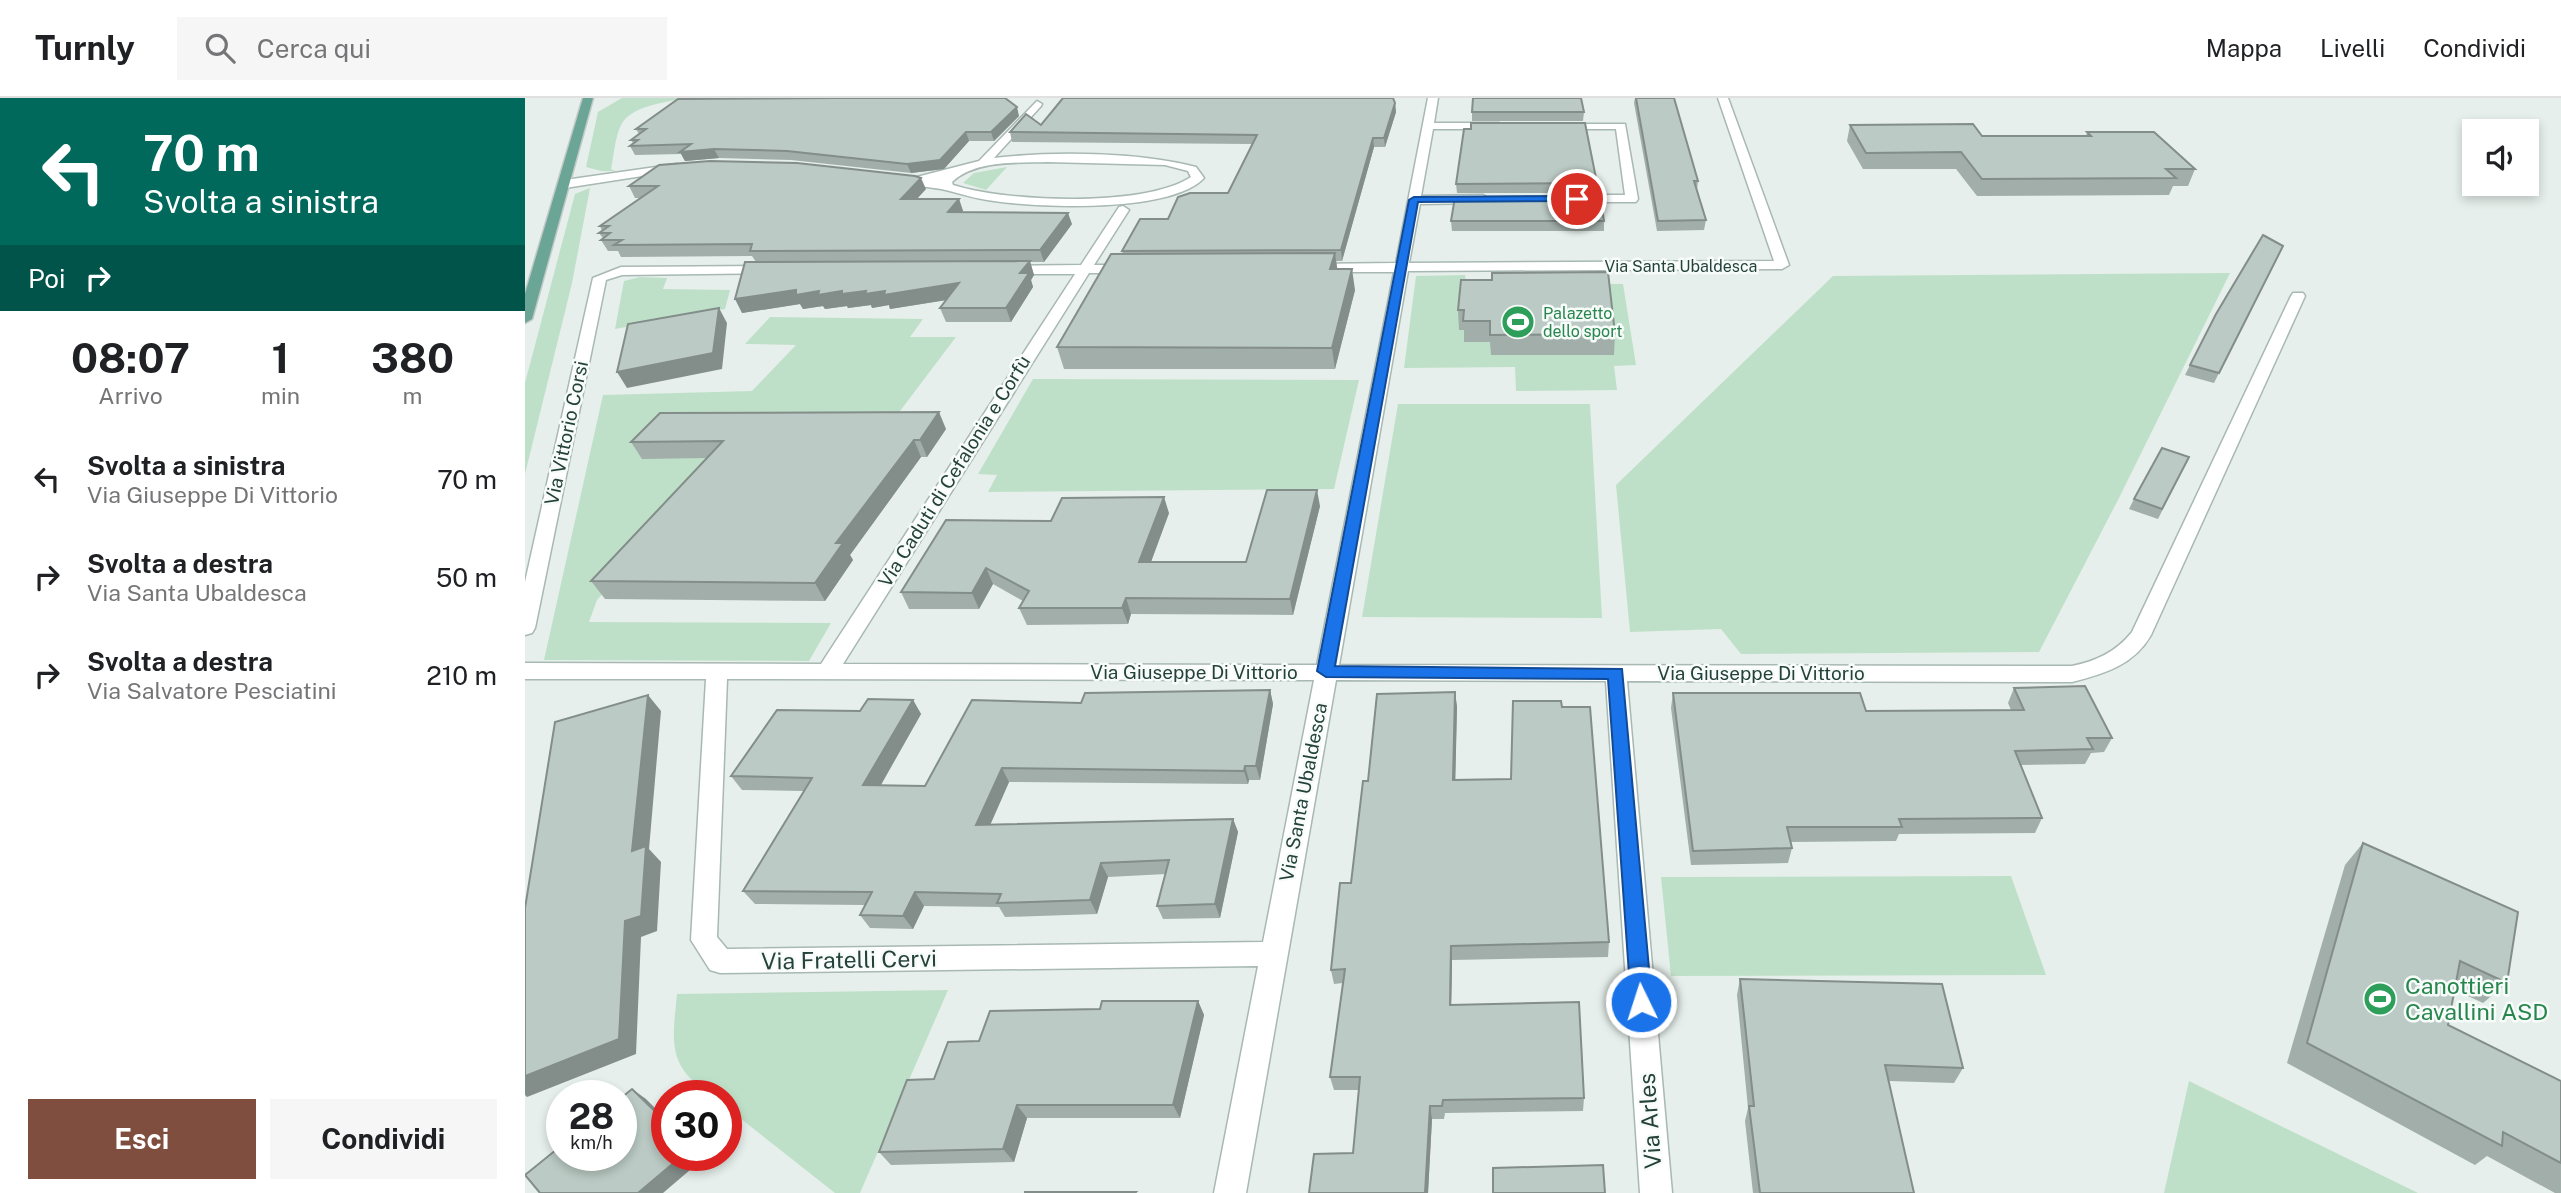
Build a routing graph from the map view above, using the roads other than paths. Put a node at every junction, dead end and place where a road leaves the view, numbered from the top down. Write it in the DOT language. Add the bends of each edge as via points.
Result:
graph roads {
  1 [pos="1433,98"];
  2 [pos="1723,98"];
  3 [pos="585,101"];
  4 [pos="1034,101"];
  5 [pos="1051,101"];
  6 [pos="1511,126"];
  7 [pos="1552,126"];
  8 [pos="1428,127"];
  9 [pos="982,164"];
  10 [pos="689,167"];
  11 [pos="961,171"];
  12 [pos="897,178"];
  13 [pos="911,180"];
  14 [pos="565,184"];
  15 [pos="947,187"];
  16 [pos="1149,197"];
  17 [pos="1496,199"];
  18 [pos="1564,199"];
  19 [pos="1095,200"];
  20 [pos="1414,200"];
  21 [pos="1123,210"];
  22 [pos="1299,268"];
  23 [pos="1401,268"];
  24 [pos="1150,269"];
  25 [pos="786,270"];
  26 [pos="988,270"];
  27 [pos="1082,270"];
  28 [pos="2298,296"];
  29 [pos="525,319"];
  30 [pos="525,628"];
  31 [pos="525,671"];
  32 [pos="717,671"];
  33 [pos="1326,671"];
  34 [pos="827,672"];
  35 [pos="1616,673"];
  36 [pos="1273,954"];
  37 [pos="1230,1193"];
  38 [pos="1656,1193"];
  1 -- 8 [label="street, Via Santa Ubaldesca"];
  2 -- 23 [label="street, Via Santa Ubaldesca" via="1783,265"];
  3 -- 14 [label="main road"];
  4 -- 5 [label="street"];
  4 -- 9 [label="street"];
  6 -- 8 [label="street"];
  7 -- 18 [label="street" via="1621,126 1632,199"];
  8 -- 20 [label="street, Via Santa Ubaldesca"];
  9 -- 11 [label="street"];
  9 -- 16 [label="street" via="1101,159 1164,162 1196,173 1198,178 1184,190"];
  10 -- 14 [label="street"];
  11 -- 13 [label="street"];
  11 -- 15 [label="street" via="949,176"];
  12 -- 13 [label="street"];
  13 -- 15 [label="street"];
  14 -- 29 [label="main road"];
  15 -- 19 [label="street" via="998,199"];
  16 -- 19 [label="street"];
  16 -- 21 [label="street"];
  17 -- 20 [label="street"];
  19 -- 21 [label="street"];
  20 -- 23 [label="street, Via Santa Ubaldesca"];
  21 -- 27 [label="street, Via Caduti di Cefalonia e Corfù"];
  22 -- 23 [label="street"];
  23 -- 33 [label="street, Via Santa Ubaldesca"];
  24 -- 27 [label="street"];
  25 -- 30 [label="street, Via Vittorio Corsi" via="639,271 602,276"];
  26 -- 27 [label="street"];
  27 -- 34 [label="street, Via Caduti di Cefalonia e Corfù"];
  28 -- 35 [label="street, Via Giuseppe Di Vittorio" via="2141,635 2114,661 2072,674"];
  31 -- 32 [label="street, Via Giuseppe Di Vittorio"];
  32 -- 34 [label="street, Via Giuseppe Di Vittorio"];
  32 -- 36 [label="street, Via Fratelli Cervi" via="704,940 720,961"];
  33 -- 34 [label="street, Via Giuseppe Di Vittorio"];
  33 -- 35 [label="street, Via Giuseppe Di Vittorio"];
  33 -- 36 [label="street, Via Santa Ubaldesca"];
  35 -- 38 [label="street, Via Arles"];
  36 -- 37 [label="street, Via Santa Ubaldesca"];
}
